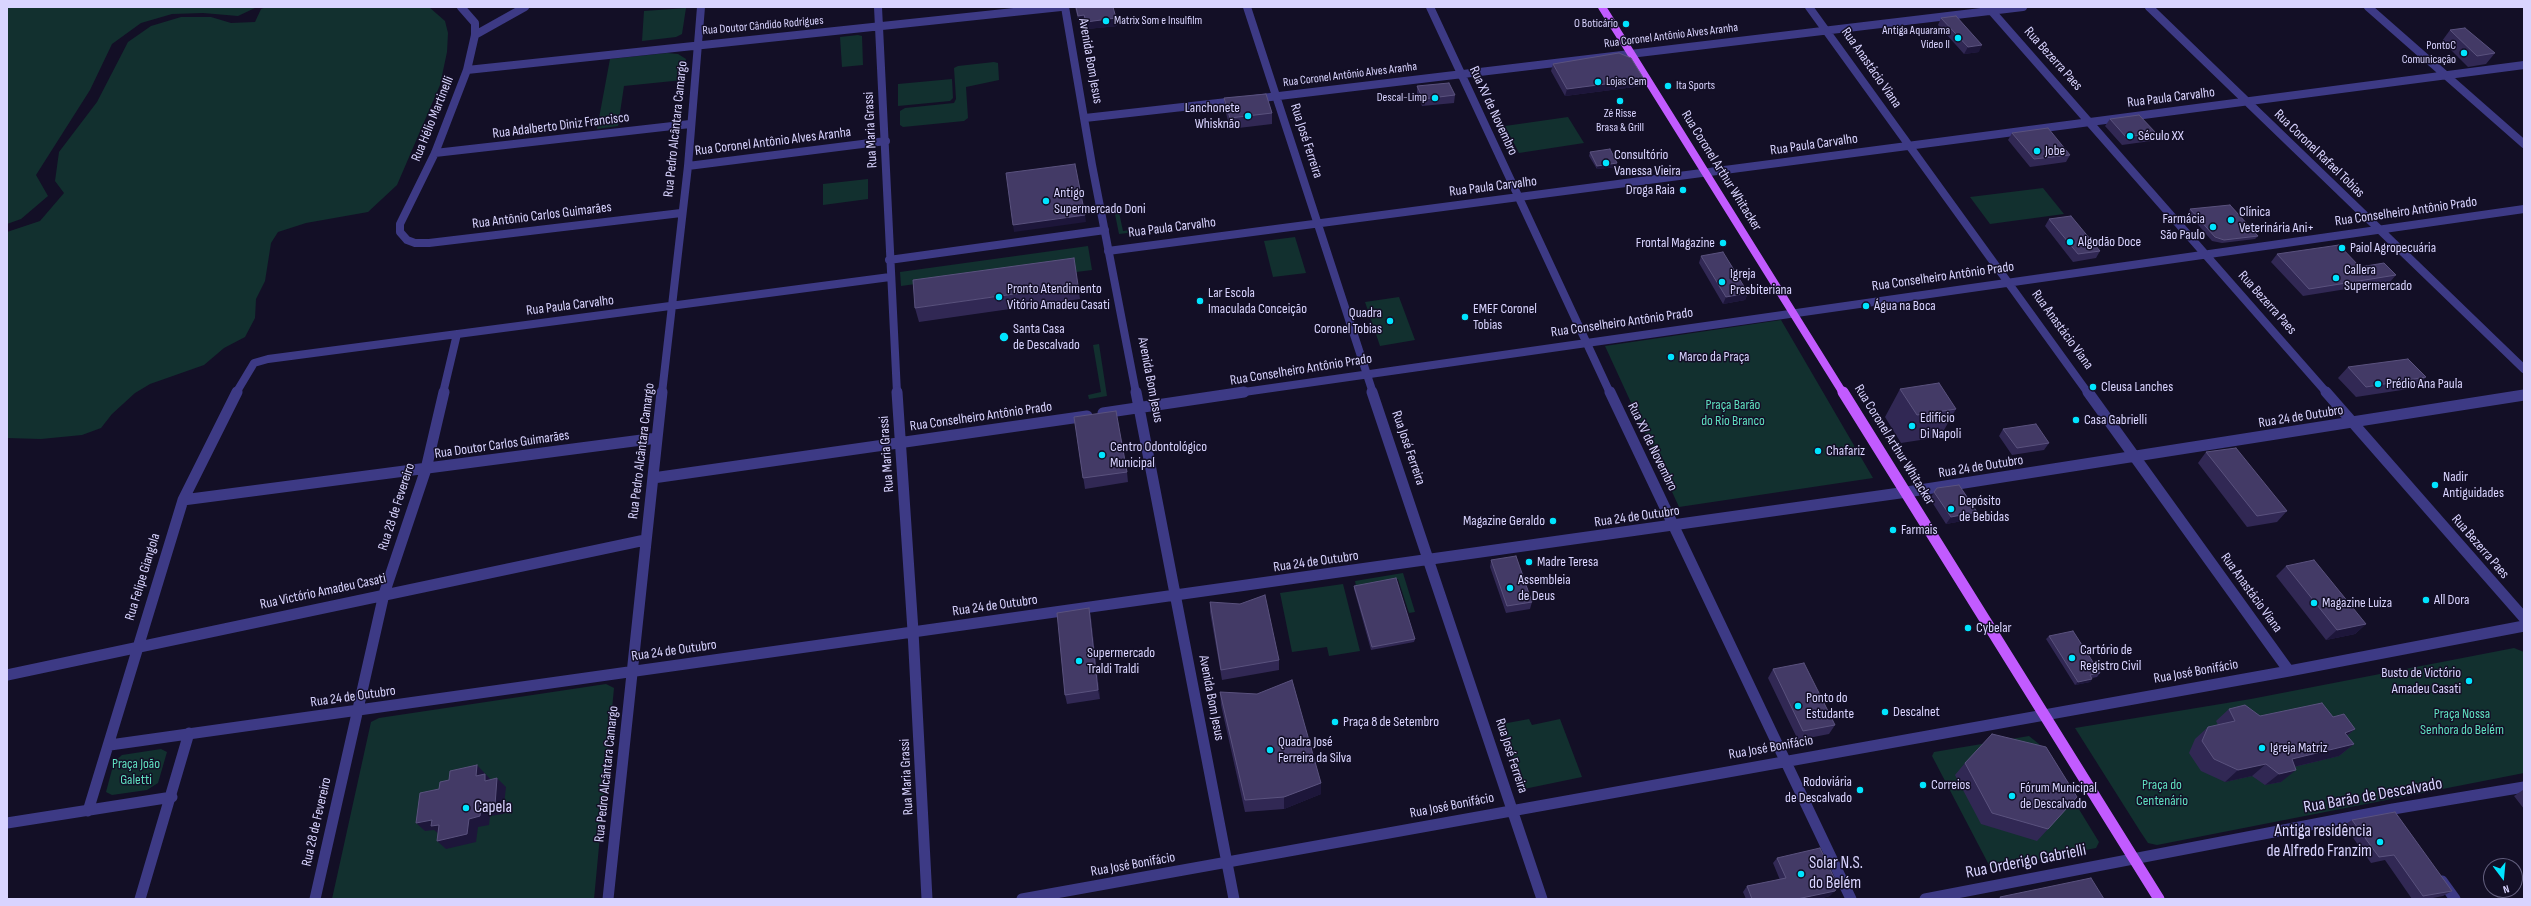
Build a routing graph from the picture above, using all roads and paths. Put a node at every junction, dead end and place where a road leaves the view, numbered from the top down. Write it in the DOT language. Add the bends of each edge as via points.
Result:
graph roads {
  1 [pos="461,7"];
  2 [pos="525,7"];
  3 [pos="701,7"];
  4 [pos="878,7"];
  5 [pos="1061,7"];
  6 [pos="1065,7"];
  7 [pos="1246,7"];
  8 [pos="1430,7"];
  9 [pos="1602,7"];
  10 [pos="1809,7"];
  11 [pos="2023,7"];
  12 [pos="2149,7"];
  13 [pos="2368,7"];
  14 [pos="1990,9"];
  15 [pos="880,27"];
  16 [pos="1827,30"];
  17 [pos="475,35"];
  18 [pos="699,44"];
  19 [pos="1631,53"];
  20 [pos="2524,65"];
  21 [pos="467,70"];
  22 [pos="1460,74"];
  23 [pos="2446,75"];
  24 [pos="1276,96"];
  25 [pos="2246,102"];
  26 [pos="1085,118"];
  27 [pos="2090,122"];
  28 [pos="690,124"];
  29 [pos="886,141"];
  30 [pos="2524,144"];
  31 [pos="1909,146"];
  32 [pos="434,153"];
  33 [pos="688,166"];
  34 [pos="1706,174"];
  35 [pos="1519,198"];
  36 [pos="2524,209"];
  37 [pos="681,213"];
  38 [pos="1317,223"];
  39 [pos="1105,230"];
  40 [pos="2381,230"];
  41 [pos="407,240"];
  42 [pos="1108,251"];
  43 [pos="2206,256"];
  44 [pos="889,260"];
  45 [pos="890,277"];
  46 [pos="2010,282"];
  47 [pos="672,307"];
  48 [pos="1795,312"];
  49 [pos="457,334"];
  50 [pos="1586,342"];
  51 [pos="254,363"];
  52 [pos="2524,368"];
  53 [pos="1366,374"];
  54 [pos="2524,395"];
  55 [pos="1140,408"];
  56 [pos="2353,423"];
  57 [pos="657,438"];
  58 [pos="901,442"];
  59 [pos="2136,458"];
  60 [pos="426,469"];
  61 [pos="653,478"];
  62 [pos="1907,492"];
  63 [pos="183,500"];
  64 [pos="1674,526"];
  65 [pos="645,540"];
  66 [pos="1431,561"];
  67 [pos="384,594"];
  68 [pos="1176,596"];
  69 [pos="2524,618"];
  70 [pos="2524,626"];
  71 [pos="913,631"];
  72 [pos="137,647"];
  73 [pos="632,671"];
  74 [pos="2289,671"];
  75 [pos="7,675"];
  76 [pos="358,711"];
  77 [pos="2044,715"];
  78 [pos="189,733"];
  79 [pos="110,745"];
  80 [pos="1785,761"];
  81 [pos="2524,787"];
  82 [pos="172,797"];
  83 [pos="2393,809"];
  84 [pos="1513,810"];
  85 [pos="88,811"];
  86 [pos="2402,822"];
  87 [pos="7,823"];
  88 [pos="2134,858"];
  89 [pos="1227,864"];
  90 [pos="2437,873"];
  91 [pos="140,899"];
  92 [pos="315,899"];
  93 [pos="608,899"];
  94 [pos="927,899"];
  95 [pos="1022,899"];
  96 [pos="1234,899"];
  97 [pos="1542,899"];
  98 [pos="1851,899"];
  99 [pos="1925,899"];
  100 [pos="2159,899"];
  101 [pos="2455,899"];
  1 -- 17 [label="street, Rua Hélio Martinelli" via="475,23"];
  2 -- 17 [label="street"];
  3 -- 18 [label="street, Rua Pedro Alcântara Camargo"];
  4 -- 15 [label="street, Rua Maria Grassi"];
  5 -- 15 [label="street, Rua Doutor Cândido Rodrigues"];
  6 -- 26 [label="street, Avenida Bom Jesus"];
  7 -- 24 [label="street, Rua José Ferreira"];
  8 -- 22 [label="street, Rua XV de Novembro"];
  9 -- 19 [label="main road, Rua Coronel Arthur Whitacker"];
  10 -- 16 [label="street, Rua Anastácio Viana"];
  11 -- 14 [label="street, Rua Coronel Antônio Alves Aranha"];
  12 -- 25 [label="street, Rua Coronel Rafael Tobias"];
  13 -- 23 [label="street"];
  14 -- 16 [label="street, Rua Coronel Antônio Alves Aranha"];
  14 -- 27 [label="street, Rua Bezerra Paes"];
  15 -- 18 [label="street, Rua Doutor Cândido Rodrigues"];
  15 -- 29 [label="street, Rua Maria Grassi"];
  16 -- 19 [label="street, Rua Coronel Antônio Alves Aranha"];
  16 -- 31 [label="street, Rua Anastácio Viana"];
  17 -- 21 [label="street, Rua Hélio Martinelli"];
  18 -- 21 [label="street, Rua Doutor Cândido Rodrigues"];
  18 -- 28 [label="street, Rua Pedro Alcântara Camargo"];
  19 -- 22 [label="street, Rua Coronel Antônio Alves Aranha"];
  19 -- 34 [label="main road, Rua Coronel Arthur Whitacker"];
  20 -- 23 [label="street, Rua Paula Carvalho"];
  21 -- 32 [label="street, Rua Hélio Martinelli"];
  22 -- 24 [label="street, Rua Coronel Antônio Alves Aranha"];
  22 -- 35 [label="street, Rua XV de Novembro"];
  23 -- 25 [label="street, Rua Paula Carvalho"];
  23 -- 30 [label="street"];
  24 -- 26 [label="street, Rua Coronel Antônio Alves Aranha"];
  24 -- 38 [label="street, Rua José Ferreira"];
  25 -- 27 [label="street, Rua Paula Carvalho"];
  25 -- 40 [label="street, Rua Coronel Rafael Tobias"];
  26 -- 39 [label="street, Avenida Bom Jesus"];
  27 -- 31 [label="street, Rua Paula Carvalho"];
  27 -- 43 [label="street, Rua Bezerra Paes"];
  28 -- 32 [label="street, Rua Adalberto Diniz Francisco"];
  28 -- 33 [label="street, Rua Pedro Alcântara Camargo"];
  29 -- 33 [label="street, Rua Coronel Antônio Alves Aranha"];
  29 -- 44 [label="street, Rua Maria Grassi"];
  31 -- 34 [label="street, Rua Paula Carvalho"];
  31 -- 46 [label="street, Rua Anastácio Viana"];
  32 -- 41 [label="street, Rua Hélio Martinelli" via="400,224 400,232"];
  33 -- 37 [label="street, Rua Pedro Alcântara Camargo"];
  34 -- 35 [label="street, Rua Paula Carvalho"];
  34 -- 48 [label="main road, Rua Coronel Arthur Whitacker"];
  35 -- 38 [label="street, Rua Paula Carvalho"];
  35 -- 50 [label="street, Rua XV de Novembro"];
  36 -- 40 [label="street, Rua Conselheiro Antônio Prado"];
  37 -- 41 [label="street, Rua Antônio Carlos Guimarães" via="429,243"];
  37 -- 47 [label="street, Rua Pedro Alcântara Camargo"];
  38 -- 42 [label="street, Rua Paula Carvalho"];
  38 -- 53 [label="street, Rua José Ferreira"];
  39 -- 42 [label="street, Avenida Bom Jesus"];
  39 -- 44 [label="street"];
  40 -- 43 [label="street, Rua Conselheiro Antônio Prado"];
  40 -- 52 [label="street, Rua Coronel Rafael Tobias"];
  42 -- 55 [label="street, Avenida Bom Jesus"];
  43 -- 46 [label="street, Rua Conselheiro Antônio Prado"];
  43 -- 56 [label="street, Rua Bezerra Paes"];
  44 -- 45 [label="street, Rua Maria Grassi"];
  45 -- 47 [label="street, Rua Paula Carvalho"];
  45 -- 58 [label="street, Rua Maria Grassi"];
  46 -- 48 [label="street, Rua Conselheiro Antônio Prado"];
  46 -- 59 [label="street, Rua Anastácio Viana"];
  47 -- 49 [label="street, Rua Paula Carvalho"];
  47 -- 57 [label="street, Rua Pedro Alcântara Camargo"];
  48 -- 50 [label="street, Rua Conselheiro Antônio Prado"];
  48 -- 62 [label="main road, Rua Coronel Arthur Whitacker"];
  49 -- 51 [label="street, Rua Paula Carvalho"];
  49 -- 60 [label="street, Rua 28 de Fevereiro"];
  50 -- 53 [label="street, Rua Conselheiro Antônio Prado"];
  50 -- 64 [label="street, Rua XV de Novembro"];
  51 -- 63 [label="street, Rua Felipe Giangola" via="248,370"];
  53 -- 55 [label="street, Rua Conselheiro Antônio Prado"];
  53 -- 66 [label="street, Rua José Ferreira"];
  54 -- 56 [label="street, Rua 24 de Outubro"];
  55 -- 58 [label="street, Rua Conselheiro Antônio Prado"];
  55 -- 68 [label="street, Avenida Bom Jesus"];
  56 -- 59 [label="street, Rua 24 de Outubro"];
  56 -- 69 [label="street, Rua Bezerra Paes"];
  57 -- 60 [label="street, Rua Doutor Carlos Guimarães"];
  57 -- 61 [label="street, Rua Pedro Alcântara Camargo"];
  58 -- 61 [label="street, Rua Conselheiro Antônio Prado"];
  58 -- 71 [label="street, Rua Maria Grassi"];
  59 -- 62 [label="street, Rua 24 de Outubro"];
  59 -- 74 [label="street, Rua Anastácio Viana"];
  60 -- 63 [label="street, Rua Doutor Carlos Guimarães"];
  60 -- 67 [label="street, Rua 28 de Fevereiro"];
  61 -- 65 [label="street, Rua Pedro Alcântara Camargo"];
  62 -- 64 [label="street, Rua 24 de Outubro"];
  62 -- 77 [label="main road, Rua Coronel Arthur Whitacker"];
  63 -- 72 [label="street, Rua Felipe Giangola"];
  64 -- 66 [label="street, Rua 24 de Outubro"];
  64 -- 80 [label="street, Rua XV de Novembro"];
  65 -- 67 [label="street, Rua Victório Amadeu Casati"];
  65 -- 73 [label="street, Rua Pedro Alcântara Camargo"];
  66 -- 68 [label="street, Rua 24 de Outubro"];
  66 -- 84 [label="street, Rua José Ferreira"];
  67 -- 72 [label="street, Rua Victório Amadeu Casati"];
  67 -- 76 [label="street, Rua 28 de Fevereiro"];
  68 -- 71 [label="street, Rua 24 de Outubro"];
  68 -- 89 [label="street, Avenida Bom Jesus"];
  70 -- 74 [label="street, Rua José Bonifácio"];
  71 -- 73 [label="street, Rua 24 de Outubro"];
  71 -- 94 [label="street, Rua Maria Grassi"];
  72 -- 75 [label="street, Rua Victório Amadeu Casati"];
  72 -- 79 [label="street, Rua Felipe Giangola"];
  73 -- 76 [label="street, Rua 24 de Outubro"];
  73 -- 93 [label="street, Rua Pedro Alcântara Camargo"];
  74 -- 77 [label="street, Rua José Bonifácio"];
  76 -- 78 [label="street, Rua 24 de Outubro"];
  76 -- 92 [label="street, Rua 28 de Fevereiro"];
  77 -- 80 [label="street, Rua José Bonifácio"];
  77 -- 88 [label="main road, Rua Coronel Arthur Whitacker"];
  78 -- 79 [label="street, Rua 24 de Outubro"];
  78 -- 82 [label="street"];
  79 -- 85 [label="street, Rua Felipe Giangola"];
  80 -- 84 [label="street, Rua José Bonifácio"];
  80 -- 98 [label="street, Rua XV de Novembro"];
  81 -- 83 [label="street, Rua Barão de Descalvado"];
  82 -- 85 [label="street"];
  82 -- 91 [label="street"];
  83 -- 86 [label="street"];
  83 -- 88 [label="street, Rua Barão de Descalvado"];
  84 -- 89 [label="street, Rua José Bonifácio"];
  84 -- 97 [label="street, Rua José Ferreira"];
  85 -- 87 [label="street"];
  88 -- 99 [label="street, Rua Orderigo Gabrielli"];
  88 -- 100 [label="main road, Rua Coronel Arthur Whitacker"];
  89 -- 95 [label="street, Rua José Bonifácio"];
  89 -- 96 [label="street, Avenida Bom Jesus"];
  90 -- 101 [label="street"];
}
